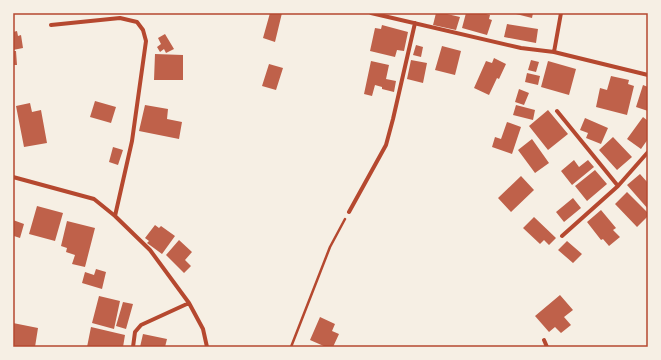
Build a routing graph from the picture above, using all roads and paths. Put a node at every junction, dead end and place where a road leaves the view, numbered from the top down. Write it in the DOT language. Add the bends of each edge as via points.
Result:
graph roads {
  1 [pos="371,13"];
  2 [pos="560,13"];
  3 [pos="415,23"];
  4 [pos="51,25"];
  5 [pos="554,52"];
  6 [pos="648,75"];
  7 [pos="557,110"];
  8 [pos="648,152"];
  9 [pos="13,177"];
  10 [pos="618,186"];
  11 [pos="349,212"];
  12 [pos="115,216"];
  13 [pos="562,236"];
  14 [pos="189,303"];
  15 [pos="544,340"];
  16 [pos="133,347"];
  17 [pos="207,347"];
  18 [pos="291,347"];
  19 [pos="547,347"];
  1 -- 3 [label="street"];
  2 -- 5 [label="street"];
  3 -- 5 [label="street" via="521,48"];
  3 -- 11 [label="street" via="386,145"];
  4 -- 12 [label="street" via="120,18 137,22 143,30 146,41 132,141"];
  5 -- 6 [label="street"];
  7 -- 10 [label="street"];
  8 -- 10 [label="street"];
  9 -- 12 [label="street" via="94,199"];
  10 -- 13 [label="street"];
  11 -- 18 [label="path" via="330,247"];
  12 -- 14 [label="street" via="150,250"];
  14 -- 16 [label="street" via="141,325 135,332"];
  14 -- 17 [label="street" via="204,329"];
  15 -- 19 [label="street"];
}
